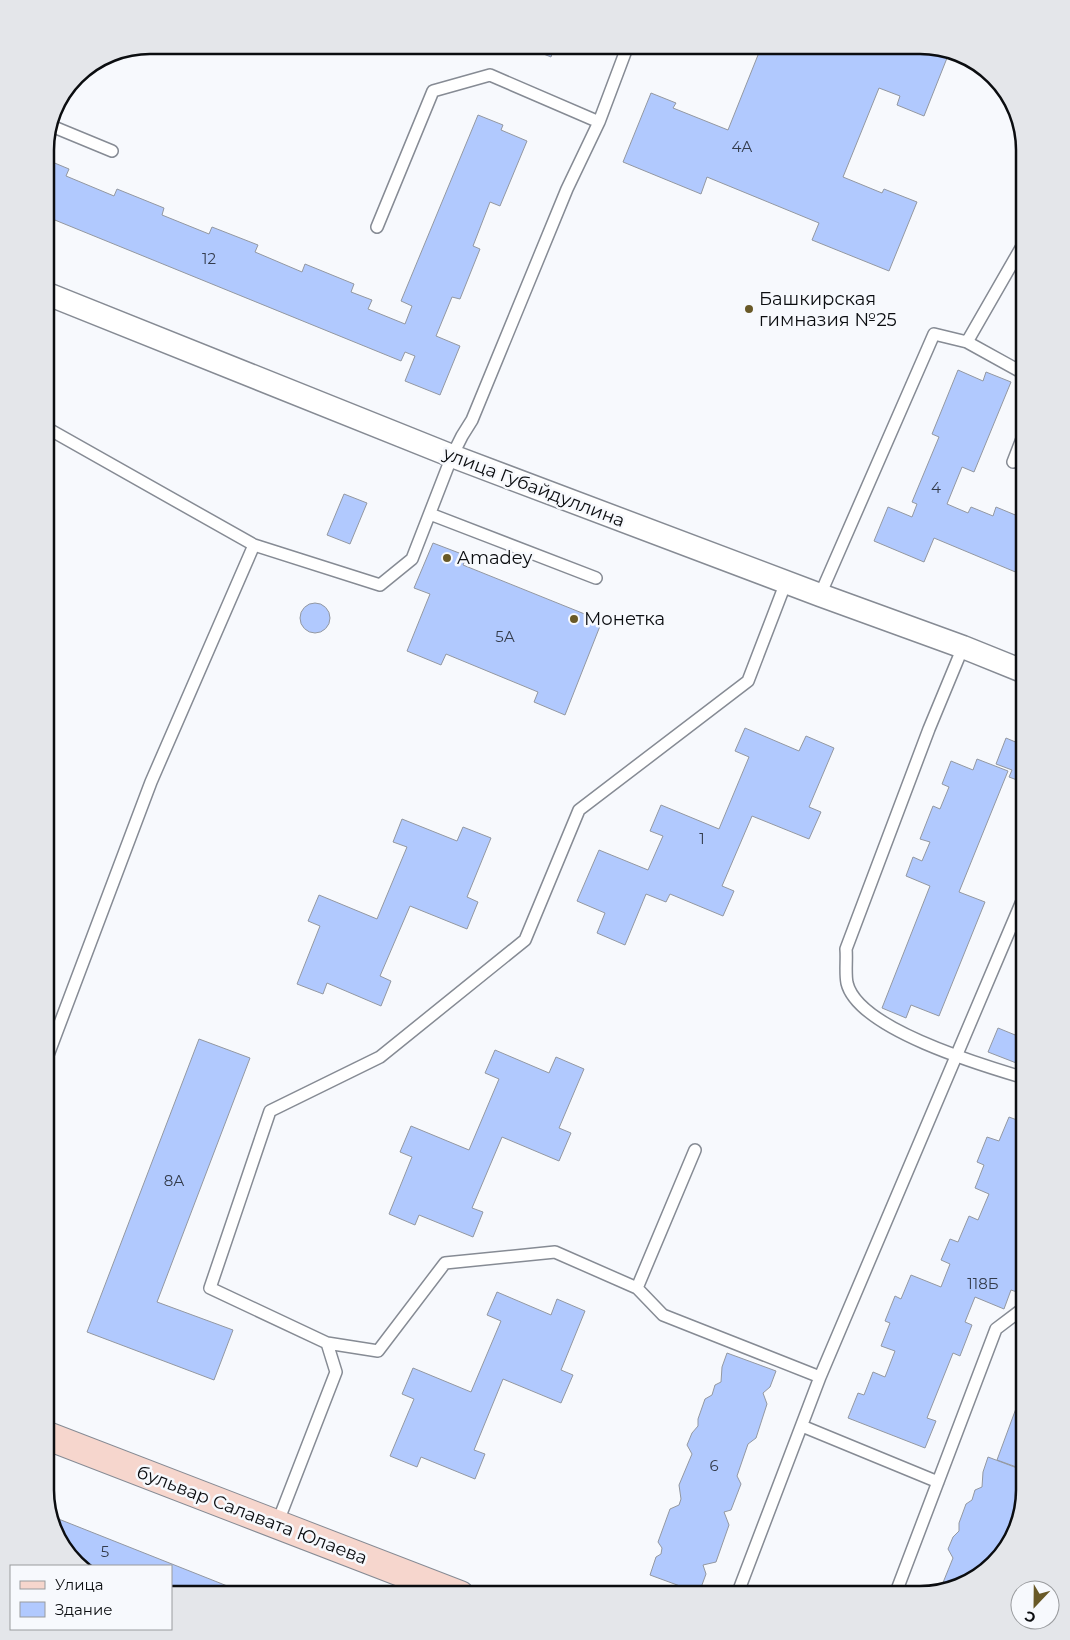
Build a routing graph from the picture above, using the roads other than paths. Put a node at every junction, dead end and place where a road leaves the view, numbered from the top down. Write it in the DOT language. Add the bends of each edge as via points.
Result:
graph roads {
  1 [pos="625,54"];
  2 [pos="599,122"];
  3 [pos="57,128"];
  4 [pos="112,151"];
  5 [pos="376,227"];
  6 [pos="1016,257"];
  7 [pos="54,297"];
  8 [pos="967,342"];
  9 [pos="1016,369"];
  10 [pos="54,432"];
  11 [pos="1016,454"];
  12 [pos="452,456"];
  13 [pos="1013,462"];
  14 [pos="430,514"];
  15 [pos="254,545"];
  16 [pos="596,578"];
  17 [pos="786,582"];
  18 [pos="820,596"];
  19 [pos="963,647"];
  20 [pos="1016,668"];
  21 [pos="1016,915"];
  22 [pos="54,1039"];
  23 [pos="956,1057"];
  24 [pos="1016,1075"];
  25 [pos="696,1150"];
  26 [pos="637,1288"];
  27 [pos="1016,1314"];
  28 [pos="327,1343"];
  29 [pos="820,1377"];
  30 [pos="802,1426"];
  31 [pos="54,1439"];
  32 [pos="938,1482"];
  33 [pos="276,1525"];
  34 [pos="436,1586"];
  35 [pos="740,1586"];
  36 [pos="898,1586"];
  1 -- 2 [label="lane"];
  2 -- 5 [label="lane" via="490,75 432,91"];
  2 -- 12 [label="lane" via="567,189 472,420"];
  3 -- 4 [label="lane"];
  6 -- 8 [label="lane"];
  7 -- 12 [label="street, улица Губайдуллина"];
  8 -- 9 [label="lane"];
  8 -- 18 [label="lane" via="934,334"];
  10 -- 15 [label="lane"];
  11 -- 13 [label="lane"];
  12 -- 14 [label="lane"];
  12 -- 17 [label="street, улица Губайдуллина"];
  14 -- 15 [label="lane" via="412,559 380,585"];
  14 -- 16 [label="lane"];
  15 -- 22 [label="lane" via="150,782"];
  17 -- 18 [label="street, улица Губайдуллина"];
  17 -- 28 [label="lane" via="748,681 579,810 525,940 380,1057 270,1111 210,1288"];
  18 -- 19 [label="street, улица Губайдуллина"];
  19 -- 20 [label="street, улица Губайдуллина"];
  19 -- 23 [label="lane" via="846,949 848,984 861,1007 891,1027"];
  21 -- 23 [label="lane"];
  23 -- 24 [label="lane"];
  23 -- 29 [label="lane"];
  25 -- 26 [label="lane"];
  26 -- 28 [label="lane" via="555,1252 445,1263 378,1351"];
  26 -- 29 [label="lane" via="663,1315"];
  27 -- 32 [label="lane" via="996,1328"];
  28 -- 33 [label="lane" via="336,1372"];
  29 -- 30 [label="lane"];
  30 -- 32 [label="lane"];
  30 -- 35 [label="lane"];
  31 -- 33 [label="street, бульвар Салавата Юлаева"];
  32 -- 36 [label="lane"];
  33 -- 34 [label="street, бульвар Салавата Юлаева"];
}
